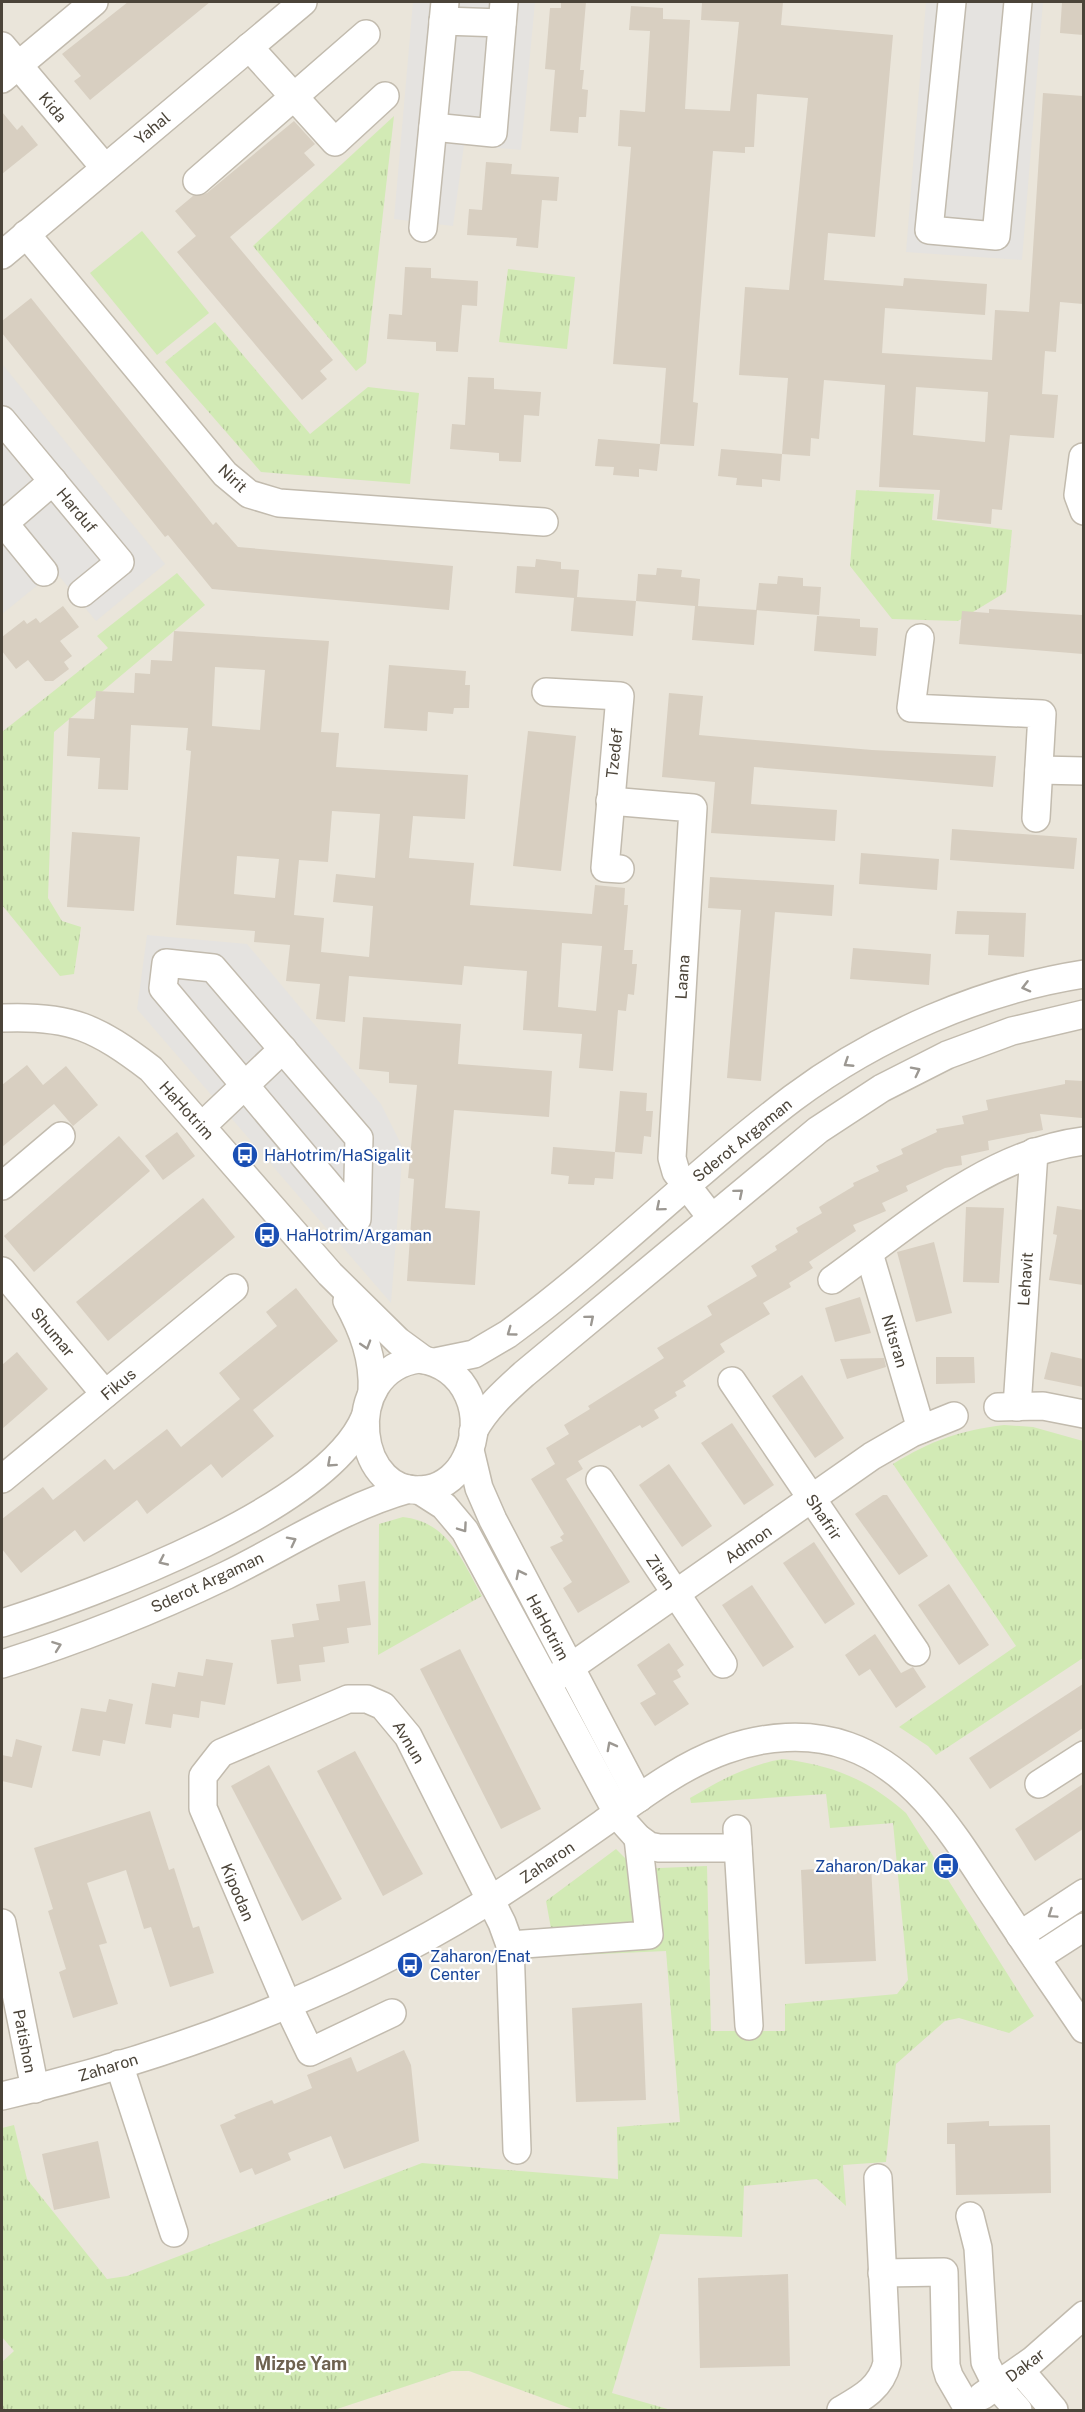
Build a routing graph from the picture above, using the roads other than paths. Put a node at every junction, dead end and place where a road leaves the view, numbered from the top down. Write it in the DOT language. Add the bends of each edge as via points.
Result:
graph roads {
  1 [pos="94,2"];
  2 [pos="303,2"];
  3 [pos="952,2"];
  4 [pos="1018,2"];
  5 [pos="444,11"];
  6 [pos="503,12"];
  7 [pos="366,34"];
  8 [pos="249,47"];
  9 [pos="7,63"];
  10 [pos="385,96"];
  11 [pos="293,97"];
  12 [pos="433,127"];
  13 [pos="105,168"];
  14 [pos="197,181"];
  15 [pos="423,228"];
  16 [pos="26,234"];
  17 [pos="2,255"];
  18 [pos="2,420"];
  19 [pos="1083,457"];
  20 [pos="53,482"];
  21 [pos="1083,511"];
  22 [pos="544,522"];
  23 [pos="3,524"];
  24 [pos="44,572"];
  25 [pos="82,593"];
  26 [pos="920,638"];
  27 [pos="546,692"];
  28 [pos="1039,770"];
  29 [pos="1083,771"];
  30 [pos="610,801"];
  31 [pos="1036,819"];
  32 [pos="621,869"];
  33 [pos="1083,974"];
  34 [pos="1083,1010"];
  35 [pos="2,1018"];
  36 [pos="282,1049"];
  37 [pos="244,1085"];
  38 [pos="202,1126"];
  39 [pos="61,1136"];
  40 [pos="1083,1141"];
  41 [pos="1034,1152"];
  42 [pos="2,1186"];
  43 [pos="686,1186"];
  44 [pos="711,1217"];
  45 [pos="869,1254"];
  46 [pos="2,1271"];
  47 [pos="330,1274"];
  48 [pos="832,1280"];
  49 [pos="234,1288"];
  50 [pos="430,1361"];
  51 [pos="732,1381"];
  52 [pos="105,1394"];
  53 [pos="369,1404"];
  54 [pos="1083,1414"];
  55 [pos="954,1416"];
  56 [pos="921,1429"];
  57 [pos="472,1441"];
  58 [pos="2,1479"];
  59 [pos="600,1480"];
  60 [pos="414,1490"];
  61 [pos="812,1499"];
  62 [pos="676,1594"];
  63 [pos="2,1623"];
  64 [pos="916,1652"];
  65 [pos="2,1664"];
  66 [pos="723,1664"];
  67 [pos="570,1668"];
  68 [pos="548,1683"];
  69 [pos="1083,1755"];
  70 [pos="203,1776"];
  71 [pos="1039,1784"];
  72 [pos="628,1806"];
  73 [pos="638,1838"];
  74 [pos="1083,1893"];
  75 [pos="491,1899"];
  76 [pos="2,1923"];
  77 [pos="1083,1927"];
  78 [pos="1020,1935"];
  79 [pos="510,1945"];
  80 [pos="1036,1958"];
  81 [pos="286,2004"];
  82 [pos="392,2013"];
  83 [pos="749,2026"];
  84 [pos="1083,2029"];
  85 [pos="119,2064"];
  86 [pos="35,2089"];
  87 [pos="2,2096"];
  88 [pos="517,2150"];
  89 [pos="878,2178"];
  90 [pos="970,2216"];
  91 [pos="174,2233"];
  92 [pos="882,2273"];
  93 [pos="1083,2314"];
  94 [pos="1020,2370"];
  95 [pos="997,2386"];
  96 [pos="964,2409"];
  97 [pos="841,2410"];
  98 [pos="1017,2410"];
  99 [pos="1054,2410"];
  1 -- 9 [label="street"];
  2 -- 8 [label="street, Yahal"];
  3 -- 4 [label="street" via="929,230 996,236"];
  5 -- 6 [label="street"];
  5 -- 12 [label="street"];
  6 -- 12 [label="street" via="493,133"];
  7 -- 11 [label="street"];
  8 -- 11 [label="street"];
  8 -- 13 [label="street, Yahal"];
  9 -- 13 [label="street, Kida"];
  10 -- 11 [label="street" via="335,142"];
  11 -- 14 [label="street"];
  12 -- 15 [label="street"];
  13 -- 16 [label="street, Yahal"];
  16 -- 17 [label="street, Yahal"];
  16 -- 22 [label="street, Nirit" via="225,474 249,494 279,503"];
  18 -- 20 [label="street, Harduf"];
  19 -- 21 [label="street" via="1078,495"];
  20 -- 23 [label="street"];
  20 -- 25 [label="street, Harduf" via="120,562"];
  23 -- 24 [label="street"];
  26 -- 28 [label="street" via="911,708 1042,714"];
  27 -- 30 [label="street, Tzedef" via="620,696"];
  28 -- 29 [label="street"];
  28 -- 31 [label="street"];
  30 -- 32 [label="street, Tzedef" via="605,868"];
  30 -- 43 [label="street, Laana" via="693,808 672,1158"];
  33 -- 43 [label="street, Sderot Argaman, one-way" via="1000,993 931,1019 862,1054 794,1097"];
  44 -- 34 [label="street, one-way" via="818,1130 882,1088 947,1055"];
  35 -- 38 [label="street, HaHotrim" via="40,1016 78,1024 116,1042 151,1069"];
  36 -- 37 [label="street"];
  36 -- 37 [label="street" via="213,968 166,963 163,988"];
  36 -- 37 [label="street" via="359,1138 357,1219"];
  37 -- 38 [label="street"];
  38 -- 47 [label="street, HaHotrim"];
  39 -- 42 [label="street"];
  40 -- 41 [label="street" via="1054,1144"];
  41 -- 45 [label="street" via="957,1192"];
  41 -- 54 [label="street, Lehavit" via="1008,1407 1043,1406"];
  43 -- 44 [label="street, Laana"];
  43 -- 50 [label="street, Sderot Argaman, one-way" via="503,1338 462,1358"];
  57 -- 44 [label="street, one-way" via="480,1420 506,1390"];
  45 -- 48 [label="street"];
  45 -- 56 [label="street, Nitsran"];
  46 -- 52 [label="street, Shumar"];
  47 -- 50 [label="street, HaHotrim" via="398,1341"];
  47 -- 53 [label="street, HaHotrim, one-way" via="364,1336 370,1360"];
  49 -- 52 [label="street, Fikus"];
  50 -- 53 [label="street" via="398,1364 381,1378"];
  50 -- 57 [label="street" via="450,1370 465,1388 473,1411"];
  51 -- 61 [label="street, Shafrir"];
  52 -- 58 [label="street, Fikus"];
  53 -- 60 [label="street" via="366,1438 374,1462 389,1479"];
  53 -- 63 [label="street, one-way" via="353,1440 332,1463 272,1506 150,1568"];
  55 -- 56 [label="street, Admon"];
  56 -- 61 [label="street, Admon" via="872,1456"];
  57 -- 60 [label="street" via="450,1479 441,1485"];
  67 -- 57 [label="street, HaHotrim, one-way" via="486,1504"];
  59 -- 62 [label="street, Zitan"];
  65 -- 60 [label="street, Sderot Argaman, one-way" via="155,1608 344,1515"];
  60 -- 68 [label="street, HaHotrim, one-way" via="444,1506 465,1532"];
  61 -- 62 [label="street, Admon"];
  61 -- 64 [label="street, Shafrir"];
  62 -- 66 [label="street, Zitan"];
  62 -- 67 [label="street, Admon"];
  67 -- 68 [label="street, Admon"];
  72 -- 67 [label="street, HaHotrim, one-way"];
  68 -- 72 [label="street, HaHotrim"];
  69 -- 71 [label="street"];
  70 -- 75 [label="street, Avnun" via="221,1753 329,1706 348,1699 367,1699 383,1706 408,1736"];
  70 -- 81 [label="street, Kipodan" via="203,1808"];
  72 -- 73 [label="street"];
  72 -- 75 [label="street, Zaharon"];
  72 -- 78 [label="street, Zaharon" via="679,1772 724,1750 768,1739 809,1737 847,1745 883,1763 916,1789 946,1825"];
  73 -- 79 [label="street" via="649,1935"];
  73 -- 83 [label="street" via="659,1848 737,1838"];
  74 -- 78 [label="street, one-way"];
  75 -- 79 [label="street, Avnun"];
  75 -- 81 [label="street, Zaharon" via="410,1946"];
  76 -- 86 [label="street, Patishon"];
  77 -- 80 [label="street"];
  78 -- 80 [label="street"];
  79 -- 88 [label="street"];
  80 -- 84 [label="street"];
  81 -- 82 [label="street, Kipodan" via="310,2052"];
  81 -- 85 [label="street, Zaharon"];
  85 -- 86 [label="street, Zaharon"];
  85 -- 91 [label="street"];
  86 -- 87 [label="street, Zaharon"];
  89 -- 92 [label="street"];
  90 -- 95 [label="street" via="978,2248 982,2350"];
  92 -- 96 [label="street" via="944,2272 946,2366"];
  92 -- 97 [label="street" via="885,2372 866,2396"];
  93 -- 94 [label="street, Dakar"];
  94 -- 95 [label="street, Dakar"];
  94 -- 99 [label="street"];
  95 -- 96 [label="street, Dakar"];
  95 -- 98 [label="street"];
}
